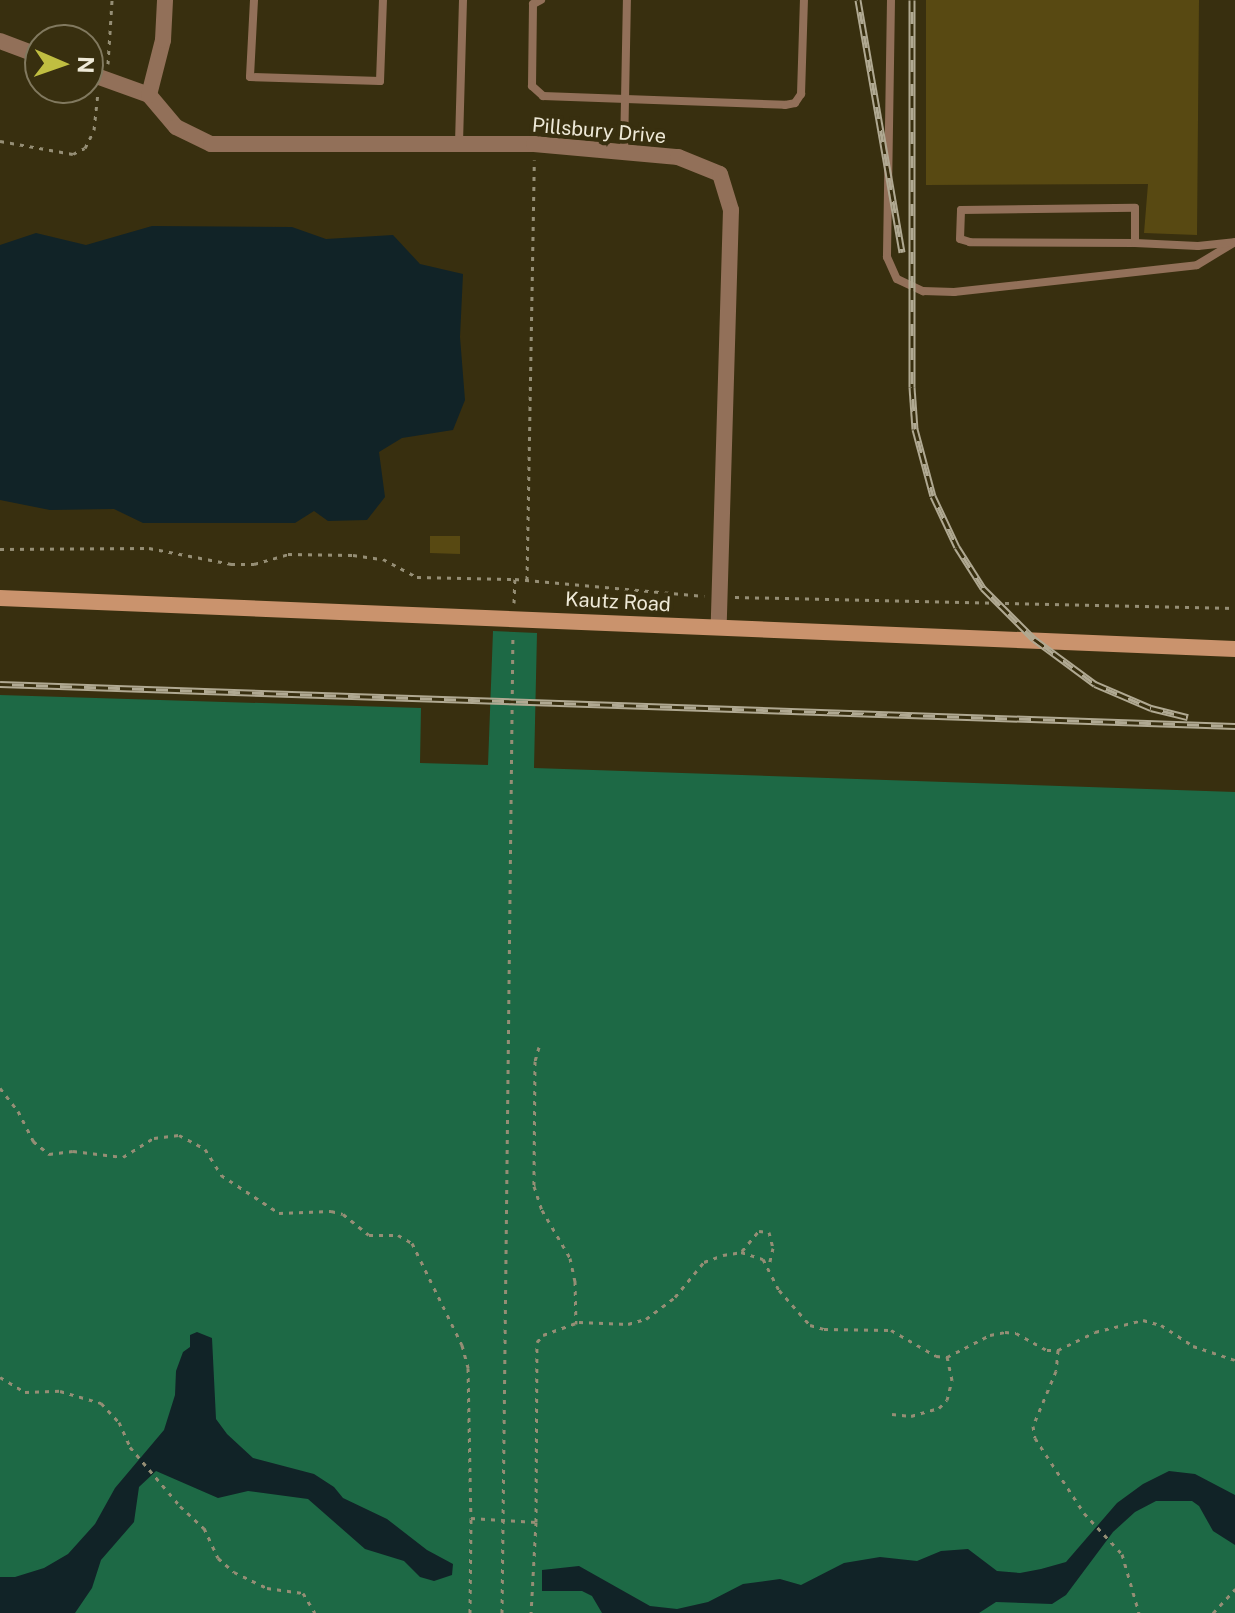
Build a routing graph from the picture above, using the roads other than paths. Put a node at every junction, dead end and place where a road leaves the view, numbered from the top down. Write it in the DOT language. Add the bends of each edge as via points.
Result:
graph roads {
  1 [pos="165,0"];
  2 [pos="254,0"];
  3 [pos="383,0"];
  4 [pos="463,0"];
  5 [pos="541,0"];
  6 [pos="626,0"];
  7 [pos="804,0"];
  8 [pos="891,0"];
  9 [pos="0,41"];
  10 [pos="24,50"];
  11 [pos="104,79"];
  12 [pos="149,95"];
  13 [pos="625,100"];
  14 [pos="459,144"];
  15 [pos="624,152"];
  16 [pos="1135,243"];
  17 [pos="0,598"];
  18 [pos="719,626"];
  19 [pos="1235,649"];
  1 -- 12 [label="street" via="163,40"];
  2 -- 3 [label="lane" via="250,77 380,81"];
  4 -- 14 [label="lane"];
  5 -- 13 [label="lane" via="533,4 532,86 537,93"];
  6 -- 13 [label="lane"];
  7 -- 13 [label="lane" via="801,94 795,103"];
  8 -- 16 [label="lane" via="887,257 897,279 923,291 954,292 1197,265 1235,242"];
  9 -- 10 [label="street"];
  11 -- 12 [label="street, Pillsbury Drive"];
  12 -- 14 [label="street, Pillsbury Drive" via="176,127 211,144"];
  13 -- 15 [label="lane"];
  14 -- 15 [label="street, Pillsbury Drive"];
  15 -- 18 [label="street, Pillsbury Drive" via="678,157 720,174 731,210"];
  16 -- 16 [label="lane" via="1135,208 963,209 960,239 970,242"];
  17 -- 18 [label="street, Kautz Road"];
  18 -- 19 [label="street, Kautz Road"];
}
